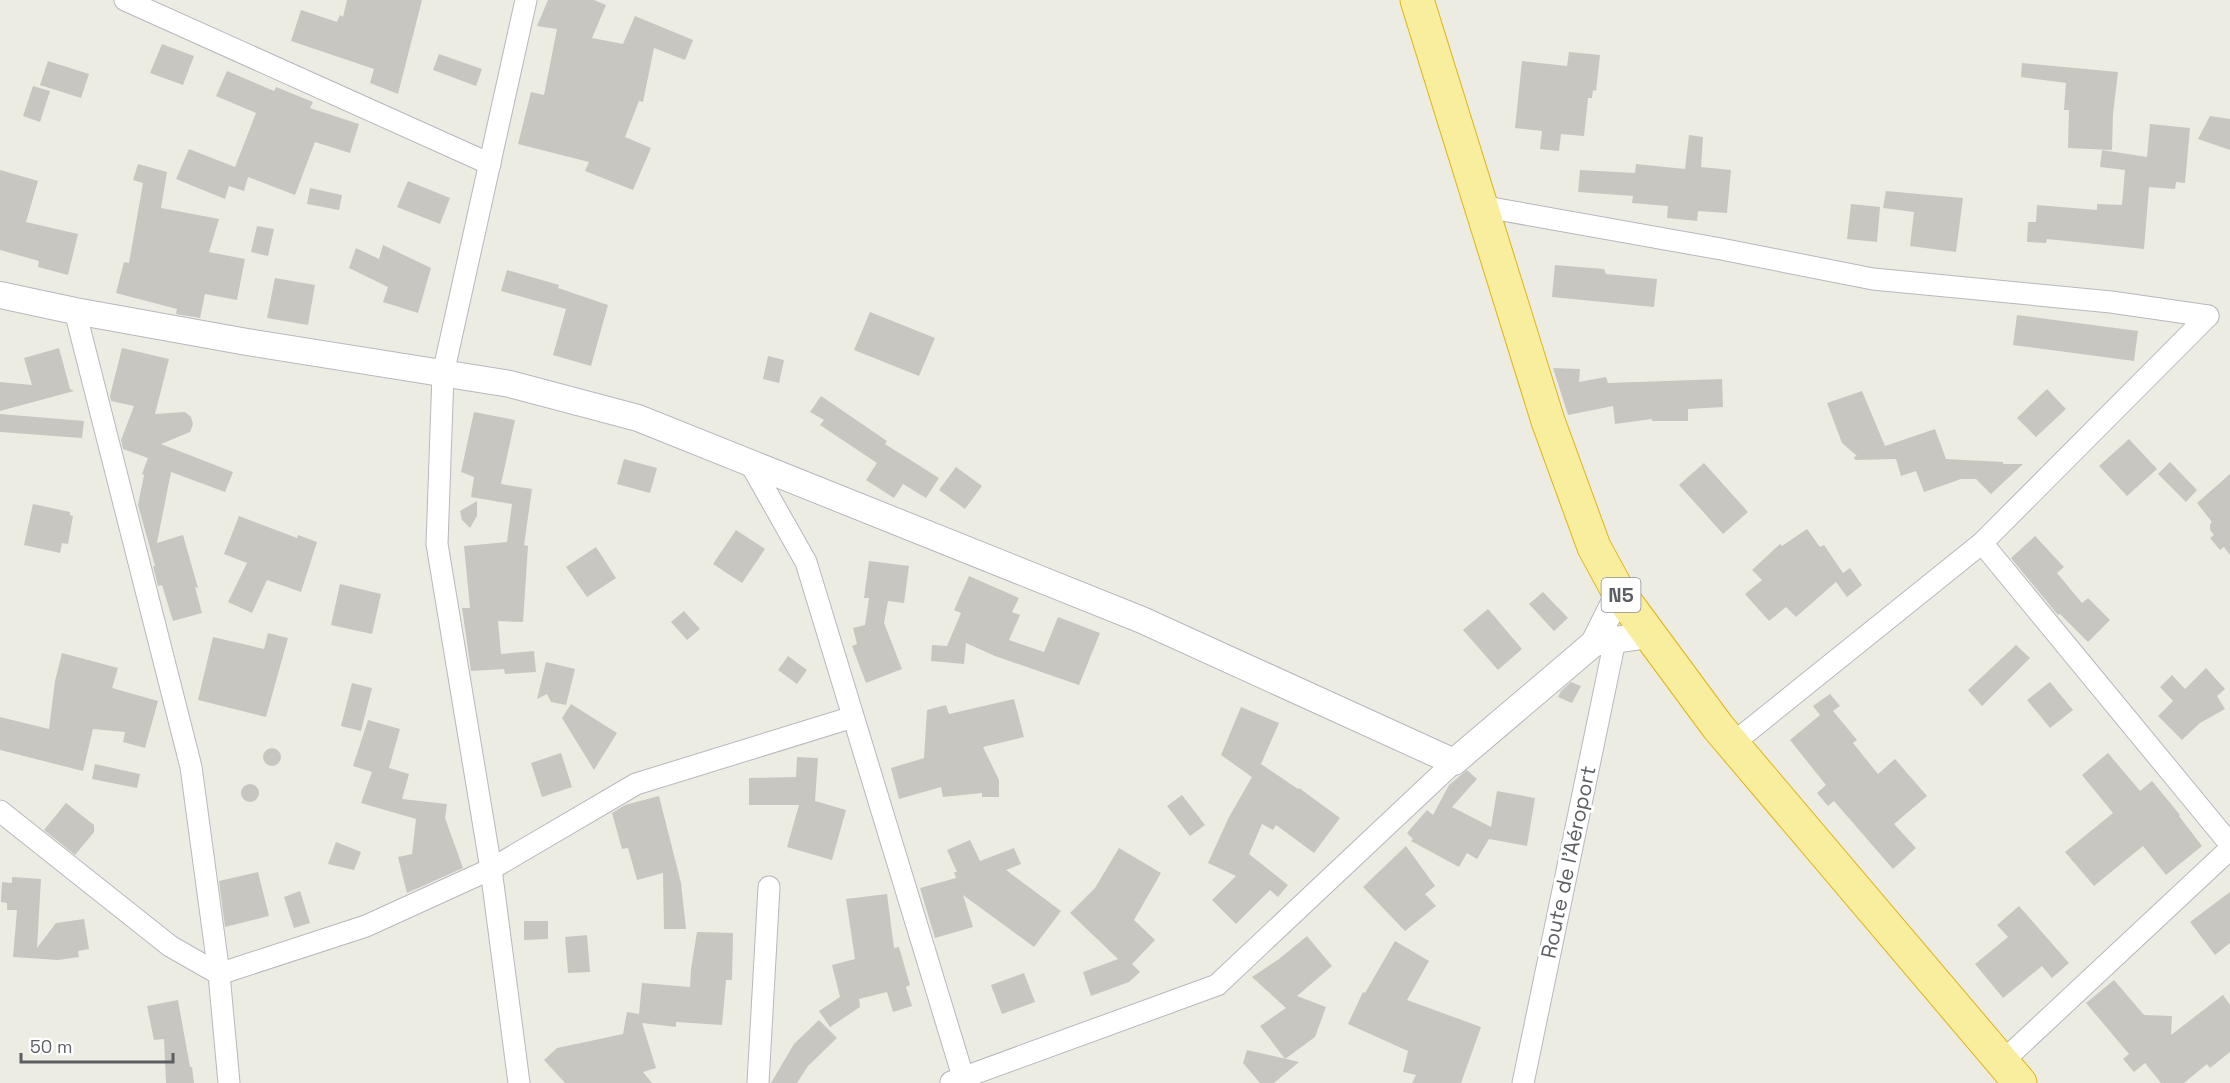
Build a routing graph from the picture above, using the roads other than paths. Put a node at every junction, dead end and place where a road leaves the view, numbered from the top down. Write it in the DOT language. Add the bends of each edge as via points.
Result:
graph roads {
  1 [pos="125,0"];
  2 [pos="526,0"];
  3 [pos="1417,0"];
  4 [pos="490,164"];
  5 [pos="1480,206"];
  6 [pos="0,295"];
  7 [pos="75,311"];
  8 [pos="443,374"];
  9 [pos="750,463"];
  10 [pos="1982,543"];
  11 [pos="1619,593"];
  12 [pos="1649,635"];
  13 [pos="1605,642"];
  14 [pos="853,717"];
  15 [pos="1732,744"];
  16 [pos="1454,762"];
  17 [pos="0,811"];
  18 [pos="2230,843"];
  19 [pos="2230,849"];
  20 [pos="491,868"];
  21 [pos="769,887"];
  22 [pos="219,974"];
  23 [pos="2011,1072"];
  24 [pos="959,1081"];
  25 [pos="228,1083"];
  26 [pos="519,1083"];
  27 [pos="758,1083"];
  28 [pos="1523,1083"];
  1 -- 4 [label="street"];
  2 -- 4 [label="street"];
  3 -- 5 [label="highway, N5"];
  4 -- 8 [label="street"];
  5 -- 10 [label="street" via="1873,279 2111,302 2208,316"];
  5 -- 11 [label="highway, N5" via="1548,421 1594,547"];
  6 -- 7 [label="street"];
  7 -- 8 [label="street"];
  7 -- 22 [label="street" via="191,767"];
  8 -- 9 [label="street" via="510,384 638,418"];
  8 -- 20 [label="street" via="437,544"];
  9 -- 14 [label="street" via="806,562"];
  9 -- 16 [label="street" via="1142,620"];
  10 -- 15 [label="street"];
  10 -- 18 [label="street"];
  11 -- 12 [label="highway, N5"];
  11 -- 13 [label="street"];
  12 -- 13 [label="street"];
  12 -- 15 [label="highway, N5"];
  13 -- 16 [label="street"];
  13 -- 28 [label="street, Route de l'Aéroport"];
  14 -- 20 [label="street" via="636,784"];
  14 -- 24 [label="street"];
  15 -- 23 [label="highway, N5"];
  16 -- 24 [label="street" via="1217,985"];
  17 -- 22 [label="street" via="171,946"];
  19 -- 23 [label="street"];
  20 -- 22 [label="street" via="366,926"];
  20 -- 26 [label="street"];
  21 -- 27 [label="street"];
  22 -- 25 [label="street"];
}
